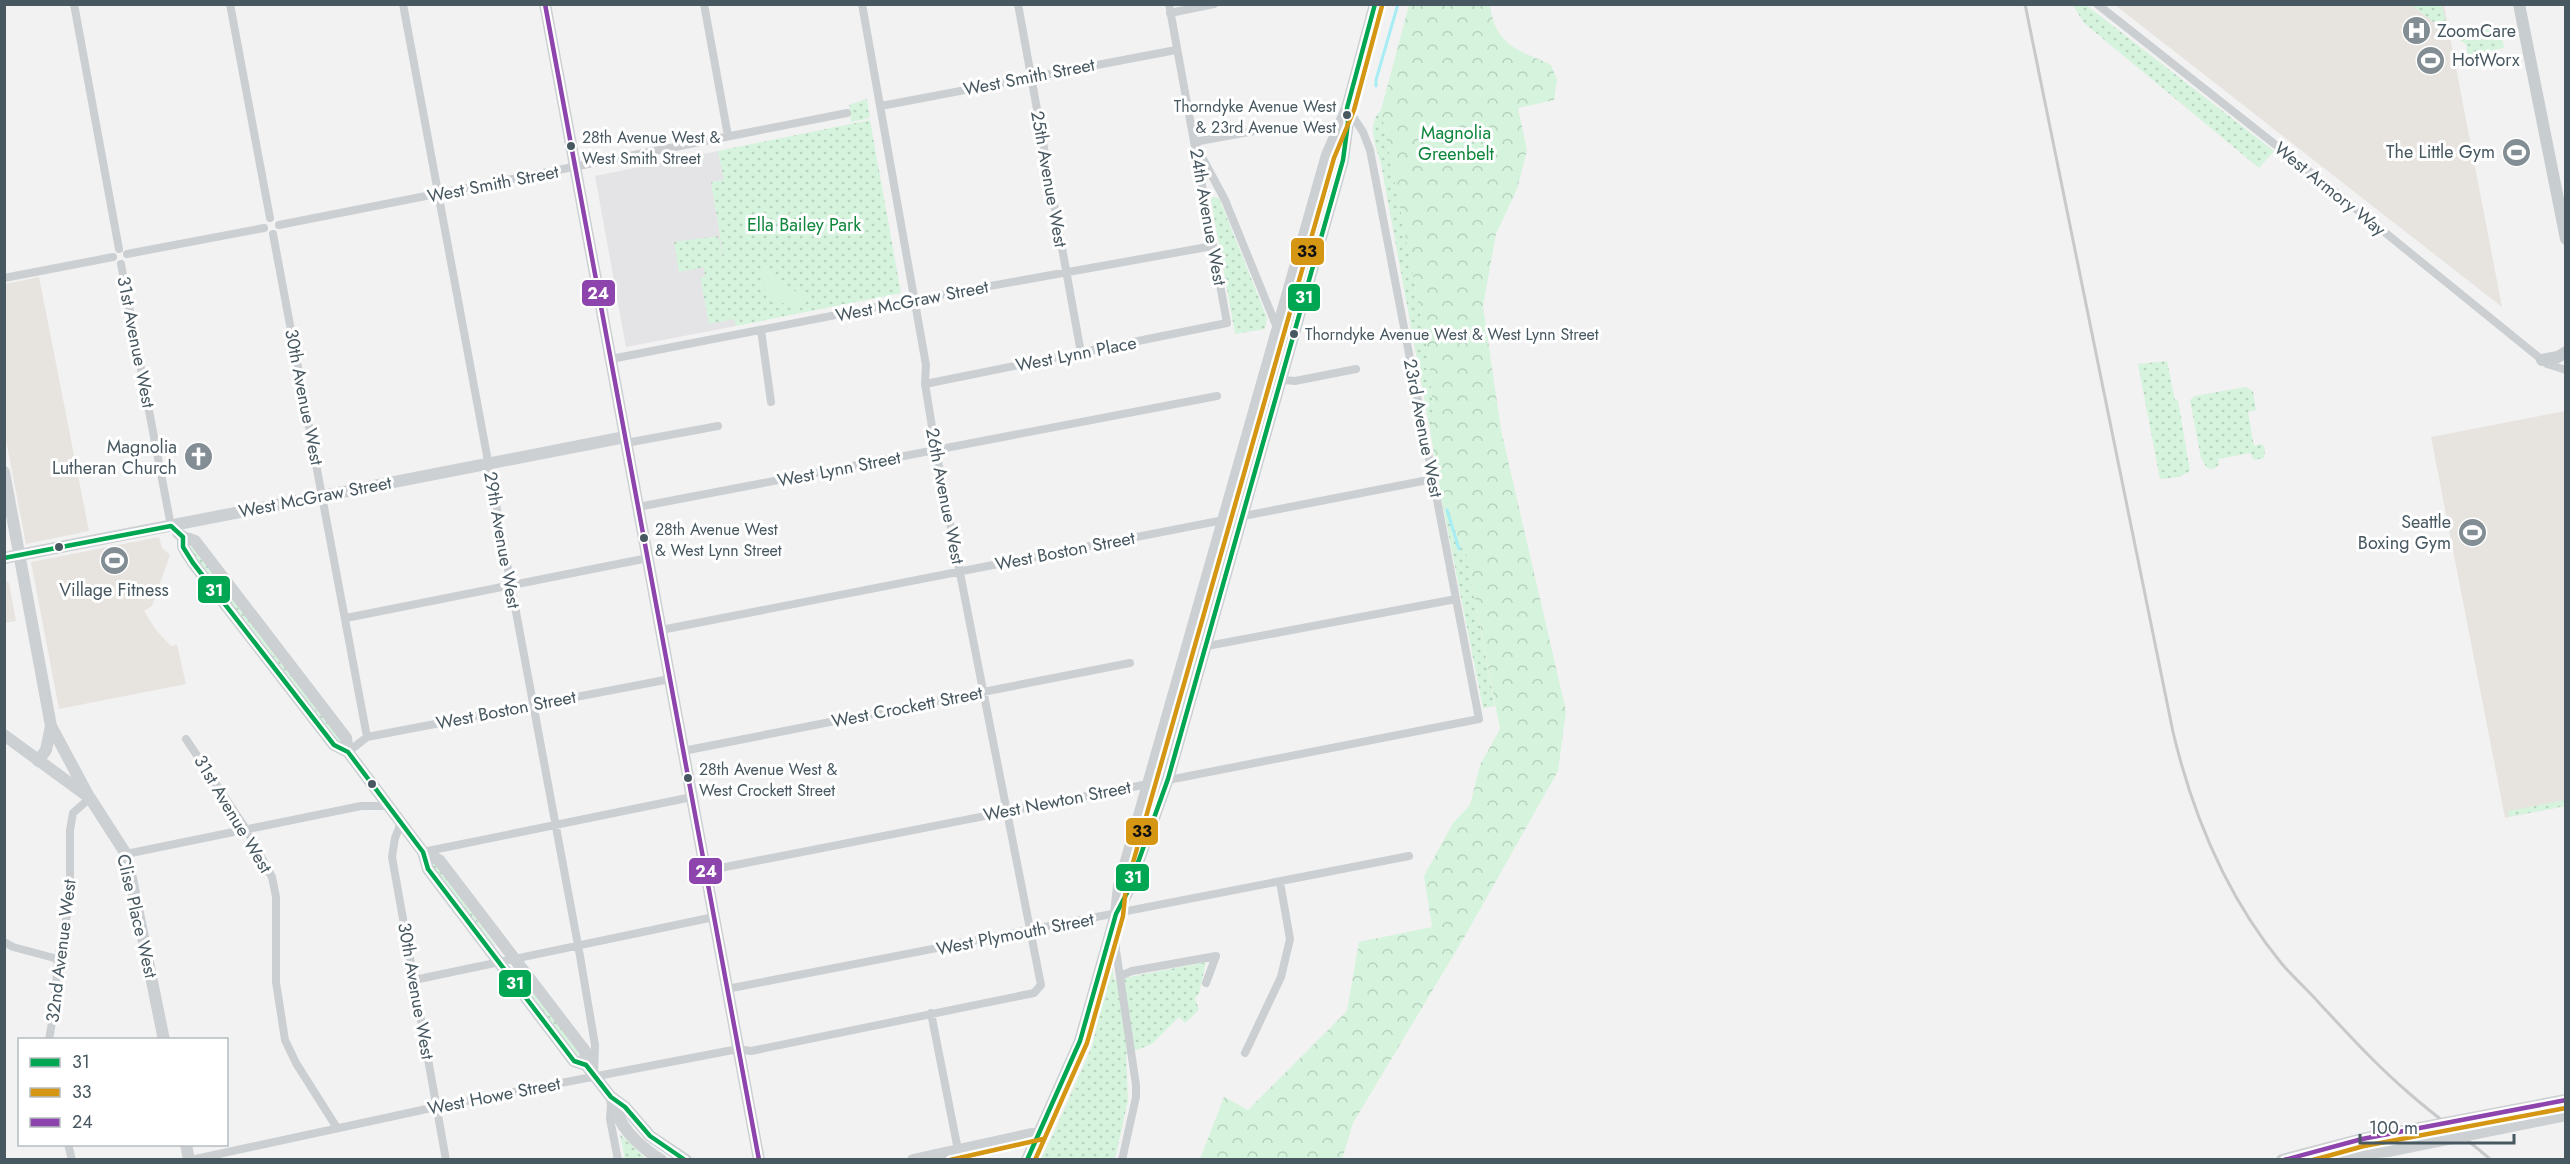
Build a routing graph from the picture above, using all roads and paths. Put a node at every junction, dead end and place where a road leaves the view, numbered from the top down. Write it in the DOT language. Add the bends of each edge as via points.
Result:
graph roads {
  1 [pos="74,4"];
  2 [pos="230,4"];
  3 [pos="403,4"];
  4 [pos="545,4"];
  5 [pos="704,4"];
  6 [pos="862,4"];
  7 [pos="1018,4"];
  8 [pos="1214,4"];
  9 [pos="1375,4"];
  10 [pos="2097,4"];
  11 [pos="2519,4"];
  12 [pos="1169,9"];
  13 [pos="1176,50"];
  14 [pos="1031,77"];
  15 [pos="881,106"];
  16 [pos="1347,108"];
  17 [pos="847,113"];
  18 [pos="1265,129"];
  19 [pos="728,136"];
  20 [pos="1194,142"];
  21 [pos="576,168"];
  22 [pos="439,194"];
  23 [pos="270,218"];
  24 [pos="2564,222"];
  25 [pos="279,225"];
  26 [pos="264,228"];
  27 [pos="273,234"];
  28 [pos="2565,239"];
  29 [pos="1213,246"];
  30 [pos="116,253"];
  31 [pos="127,255"];
  32 [pos="122,264"];
  33 [pos="1066,272"];
  34 [pos="4,278"];
  35 [pos="914,300"];
  36 [pos="1227,323"];
  37 [pos="761,330"];
  38 [pos="1278,330"];
  39 [pos="1292,338"];
  40 [pos="2565,352"];
  41 [pos="1081,353"];
  42 [pos="611,359"];
  43 [pos="2542,360"];
  44 [pos="1356,369"];
  45 [pos="2565,370"];
  46 [pos="1263,378"];
  47 [pos="1281,379"];
  48 [pos="925,384"];
  49 [pos="1217,396"];
  50 [pos="771,402"];
  51 [pos="718,426"];
  52 [pos="626,440"];
  53 [pos="936,451"];
  54 [pos="488,463"];
  55 [pos="4,471"];
  56 [pos="1433,479"];
  57 [pos="322,495"];
  58 [pos="638,507"];
  59 [pos="1243,517"];
  60 [pos="1223,520"];
  61 [pos="171,526"];
  62 [pos="20,555"];
  63 [pos="4,558"];
  64 [pos="648,558"];
  65 [pos="960,571"];
  66 [pos="511,587"];
  67 [pos="1456,599"];
  68 [pos="346,618"];
  69 [pos="661,630"];
  70 [pos="1206,646"];
  71 [pos="1186,650"];
  72 [pos="1130,663"];
  73 [pos="670,679"];
  74 [pos="984,692"];
  75 [pos="533,705"];
  76 [pos="1479,719"];
  77 [pos="51,726"];
  78 [pos="4,735"];
  79 [pos="367,737"];
  80 [pos="186,739"];
  81 [pos="683,751"];
  82 [pos="348,752"];
  83 [pos="38,760"];
  84 [pos="1168,779"];
  85 [pos="1148,783"];
  86 [pos="90,798"];
  87 [pos="692,798"];
  88 [pos="388,806"];
  89 [pos="1008,812"];
  90 [pos="401,823"];
  91 [pos="555,825"];
  92 [pos="246,829"];
  93 [pos="423,852"];
  94 [pos="126,854"];
  95 [pos="1409,856"];
  96 [pos="705,871"];
  97 [pos="1280,882"];
  98 [pos="1116,914"];
  99 [pos="714,917"];
  100 [pos="1032,931"];
  101 [pos="4,942"];
  102 [pos="578,946"];
  103 [pos="58,959"];
  104 [pos="514,959"];
  105 [pos="500,962"];
  106 [pos="1120,976"];
  107 [pos="414,980"];
  108 [pos="1206,983"];
  109 [pos="1041,985"];
  110 [pos="727,989"];
  111 [pos="931,1013"];
  112 [pos="49,1038"];
  113 [pos="165,1038"];
  114 [pos="738,1049"];
  115 [pos="1245,1053"];
  116 [pos="586,1065"];
  117 [pos="594,1077"];
  118 [pos="611,1097"];
  119 [pos="2565,1100"];
  120 [pos="436,1107"];
  121 [pos="2565,1115"];
  122 [pos="337,1128"];
  123 [pos="1041,1132"];
  124 [pos="2397,1132"];
  125 [pos="958,1150"];
  126 [pos="2388,1151"];
  127 [pos="2330,1157"];
  128 [pos="2366,1158"];
  129 [pos="190,1160"];
  130 [pos="446,1160"];
  131 [pos="618,1160"];
  132 [pos="661,1160"];
  133 [pos="686,1160"];
  134 [pos="759,1160"];
  135 [pos="913,1160"];
  136 [pos="1027,1160"];
  137 [pos="1122,1160"];
  138 [pos="2282,1160"];
  139 [pos="2288,1160"];
  140 [pos="2356,1160"];
  1 -- 30 [label="street"];
  2 -- 23 [label="street"];
  3 -- 22 [label="street, 29th Avenue West"];
  4 -- 21 [label="main road"];
  5 -- 19 [label="street"];
  6 -- 15 [label="street, 26th Avenue West"];
  7 -- 14 [label="street, 25th Avenue West"];
  8 -- 12 [label="street"];
  9 -- 16 [label="main road"];
  10 -- 43 [label="street, West Armory Way"];
  11 -- 24 [label="main road"];
  12 -- 13 [label="street, 24th Avenue West"];
  13 -- 14 [label="street, West Smith Street"];
  13 -- 20 [label="street, 24th Avenue West"];
  14 -- 15 [label="street, West Smith Street"];
  14 -- 33 [label="street, 25th Avenue West"];
  15 -- 35 [label="street, 26th Avenue West"];
  16 -- 38 [label="main road" via="1327,155"];
  16 -- 39 [label="main road" via="1343,160"];
  16 -- 56 [label="street, 23rd Avenue West" via="1364,132 1370,150"];
  17 -- 19 [label="street, West Smith Street"];
  18 -- 20 [label="street"];
  19 -- 21 [label="street, West Smith Street"];
  20 -- 29 [label="street, 24th Avenue West"];
  20 -- 38 [label="street" via="1225,200"];
  21 -- 22 [label="street, West Smith Street"];
  21 -- 42 [label="main road"];
  22 -- 25 [label="street, West Smith Street"];
  22 -- 54 [label="street, 29th Avenue West"];
  23 -- 25 [label="street"];
  23 -- 26 [label="street"];
  24 -- 28 [label="main road"];
  25 -- 27 [label="street"];
  26 -- 27 [label="street"];
  26 -- 31 [label="street"];
  27 -- 57 [label="street, 30th Avenue West"];
  29 -- 33 [label="street, West McGraw Street"];
  29 -- 36 [label="street, 24th Avenue West"];
  30 -- 31 [label="street" via="123,250"];
  30 -- 32 [label="street" via="116,262"];
  30 -- 34 [label="street"];
  31 -- 32 [label="street"];
  32 -- 61 [label="street, 31st Avenue West"];
  33 -- 35 [label="street, West McGraw Street"];
  33 -- 41 [label="street, 25th Avenue West"];
  35 -- 37 [label="street, West McGraw Street"];
  35 -- 48 [label="street, 26th Avenue West" via="926,365"];
  36 -- 41 [label="street, West Lynn Place"];
  37 -- 42 [label="street, West McGraw Street"];
  37 -- 50 [label="street"];
  38 -- 39 [label="street"];
  38 -- 46 [label="main road"];
  39 -- 47 [label="main road"];
  40 -- 43 [label="main road"];
  41 -- 48 [label="street, West Lynn Place"];
  42 -- 52 [label="main road"];
  43 -- 45 [label="street, West Armory Way"];
  44 -- 47 [label="street" via="1294,381"];
  46 -- 47 [label="street"];
  46 -- 60 [label="main road"];
  47 -- 59 [label="main road"];
  48 -- 53 [label="street, 26th Avenue West"];
  49 -- 53 [label="street, West Lynn Street"];
  51 -- 52 [label="street"];
  52 -- 54 [label="main road, West McGraw Street"];
  52 -- 58 [label="main road"];
  53 -- 58 [label="street, West Lynn Street"];
  53 -- 65 [label="street, 26th Avenue West"];
  54 -- 57 [label="main road, West McGraw Street"];
  54 -- 66 [label="street, 29th Avenue West"];
  55 -- 62 [label="main road"];
  56 -- 59 [label="street, West Boston Street"];
  56 -- 67 [label="street, 23rd Avenue West"];
  57 -- 61 [label="main road, West McGraw Street"];
  57 -- 68 [label="street, 30th Avenue West"];
  58 -- 64 [label="main road"];
  59 -- 60 [label="street, West Boston Street"];
  59 -- 70 [label="main road"];
  60 -- 65 [label="street, West Boston Street"];
  60 -- 71 [label="main road"];
  61 -- 62 [label="main road, West McGraw Street"];
  61 -- 82 [label="main road" via="203,550 346,738"];
  62 -- 63 [label="main road, West McGraw Street"];
  62 -- 77 [label="main road"];
  64 -- 66 [label="street"];
  64 -- 69 [label="main road"];
  65 -- 69 [label="street, West Boston Street"];
  65 -- 74 [label="street, 26th Avenue West"];
  66 -- 68 [label="street"];
  66 -- 75 [label="street, 29th Avenue West"];
  67 -- 70 [label="street"];
  67 -- 76 [label="street, 23rd Avenue West"];
  68 -- 79 [label="street, 30th Avenue West"];
  69 -- 73 [label="main road"];
  70 -- 71 [label="street"];
  70 -- 84 [label="main road"];
  71 -- 85 [label="main road"];
  72 -- 74 [label="street, West Crockett Street"];
  73 -- 75 [label="street, West Boston Street"];
  73 -- 81 [label="main road"];
  74 -- 81 [label="street, West Crockett Street"];
  74 -- 89 [label="street, 26th Avenue West"];
  75 -- 79 [label="street, West Boston Street"];
  75 -- 91 [label="street, 29th Avenue West"];
  76 -- 84 [label="street, West Newton Street"];
  77 -- 83 [label="main road" via="46,750"];
  77 -- 86 [label="main road"];
  78 -- 83 [label="main road, Clise Place West"];
  79 -- 82 [label="street, West Boston Street"];
  80 -- 92 [label="street, 31st Avenue West"];
  81 -- 87 [label="main road"];
  82 -- 88 [label="main road"];
  83 -- 86 [label="main road, Clise Place West"];
  84 -- 85 [label="street, West Newton Street"];
  84 -- 98 [label="main road"];
  85 -- 89 [label="street, West Newton Street"];
  85 -- 98 [label="main road" via="1119,886"];
  86 -- 94 [label="main road, Clise Place West"];
  86 -- 103 [label="street, 32nd Avenue West" via="73,813 70,900"];
  87 -- 91 [label="street"];
  87 -- 96 [label="main road"];
  88 -- 90 [label="main road"];
  88 -- 92 [label="street" via="361,806"];
  89 -- 96 [label="street, West Newton Street"];
  89 -- 100 [label="street, 26th Avenue West"];
  90 -- 93 [label="main road"];
  90 -- 107 [label="street, 30th Avenue West" via="392,857"];
  91 -- 93 [label="street"];
  91 -- 102 [label="street, 29th Avenue West"];
  92 -- 94 [label="street"];
  92 -- 122 [label="street, 31st Avenue West" via="272,877 276,897 276,982 285,1040"];
  93 -- 104 [label="main road" via="439,860"];
  93 -- 105 [label="main road" via="428,868"];
  94 -- 113 [label="main road, Clise Place West"];
  95 -- 97 [label="street, West Plymouth Street"];
  96 -- 99 [label="main road"];
  97 -- 98 [label="street, West Plymouth Street"];
  97 -- 115 [label="street" via="1290,939 1281,977"];
  98 -- 100 [label="street, West Plymouth Street"];
  98 -- 106 [label="street"];
  98 -- 123 [label="main road" via="1080,1041"];
  99 -- 102 [label="street"];
  99 -- 110 [label="main road"];
  100 -- 109 [label="street, 26th Avenue West"];
  100 -- 110 [label="street, West Plymouth Street"];
  101 -- 103 [label="street"];
  102 -- 104 [label="street"];
  102 -- 117 [label="street, 29th Avenue West" via="595,1045"];
  103 -- 112 [label="street, 32nd Avenue West"];
  104 -- 105 [label="street"];
  104 -- 116 [label="main road" via="585,1052"];
  105 -- 107 [label="street"];
  105 -- 116 [label="main road" via="574,1061"];
  106 -- 108 [label="street" via="1216,956"];
  106 -- 137 [label="street" via="1136,1086"];
  107 -- 120 [label="street, 30th Avenue West"];
  109 -- 111 [label="street, West Howe Street" via="1034,993"];
  110 -- 114 [label="main road"];
  111 -- 114 [label="street, West Howe Street" via="751,1051"];
  111 -- 125 [label="street"];
  114 -- 117 [label="street, West Howe Street"];
  114 -- 134 [label="main road"];
  116 -- 117 [label="main road"];
  117 -- 118 [label="main road"];
  117 -- 120 [label="street, West Howe Street"];
  118 -- 131 [label="street" via="610,1119"];
  118 -- 132 [label="main road" via="616,1116 625,1128"];
  118 -- 133 [label="main road" via="650,1136"];
  119 -- 124 [label="main road, bridge"];
  120 -- 122 [label="street, West Howe Street"];
  120 -- 130 [label="street, 30th Avenue West"];
  121 -- 126 [label="main road, bridge"];
  122 -- 129 [label="street, West Howe Street"];
  123 -- 125 [label="main road"];
  123 -- 136 [label="main road"];
  124 -- 127 [label="main road" via="2387,1140"];
  124 -- 138 [label="main road, bridge"];
  125 -- 135 [label="main road"];
  126 -- 127 [label="main road"];
  126 -- 128 [label="main road"];
  127 -- 139 [label="main road, bridge"];
  128 -- 140 [label="main road"];
}
